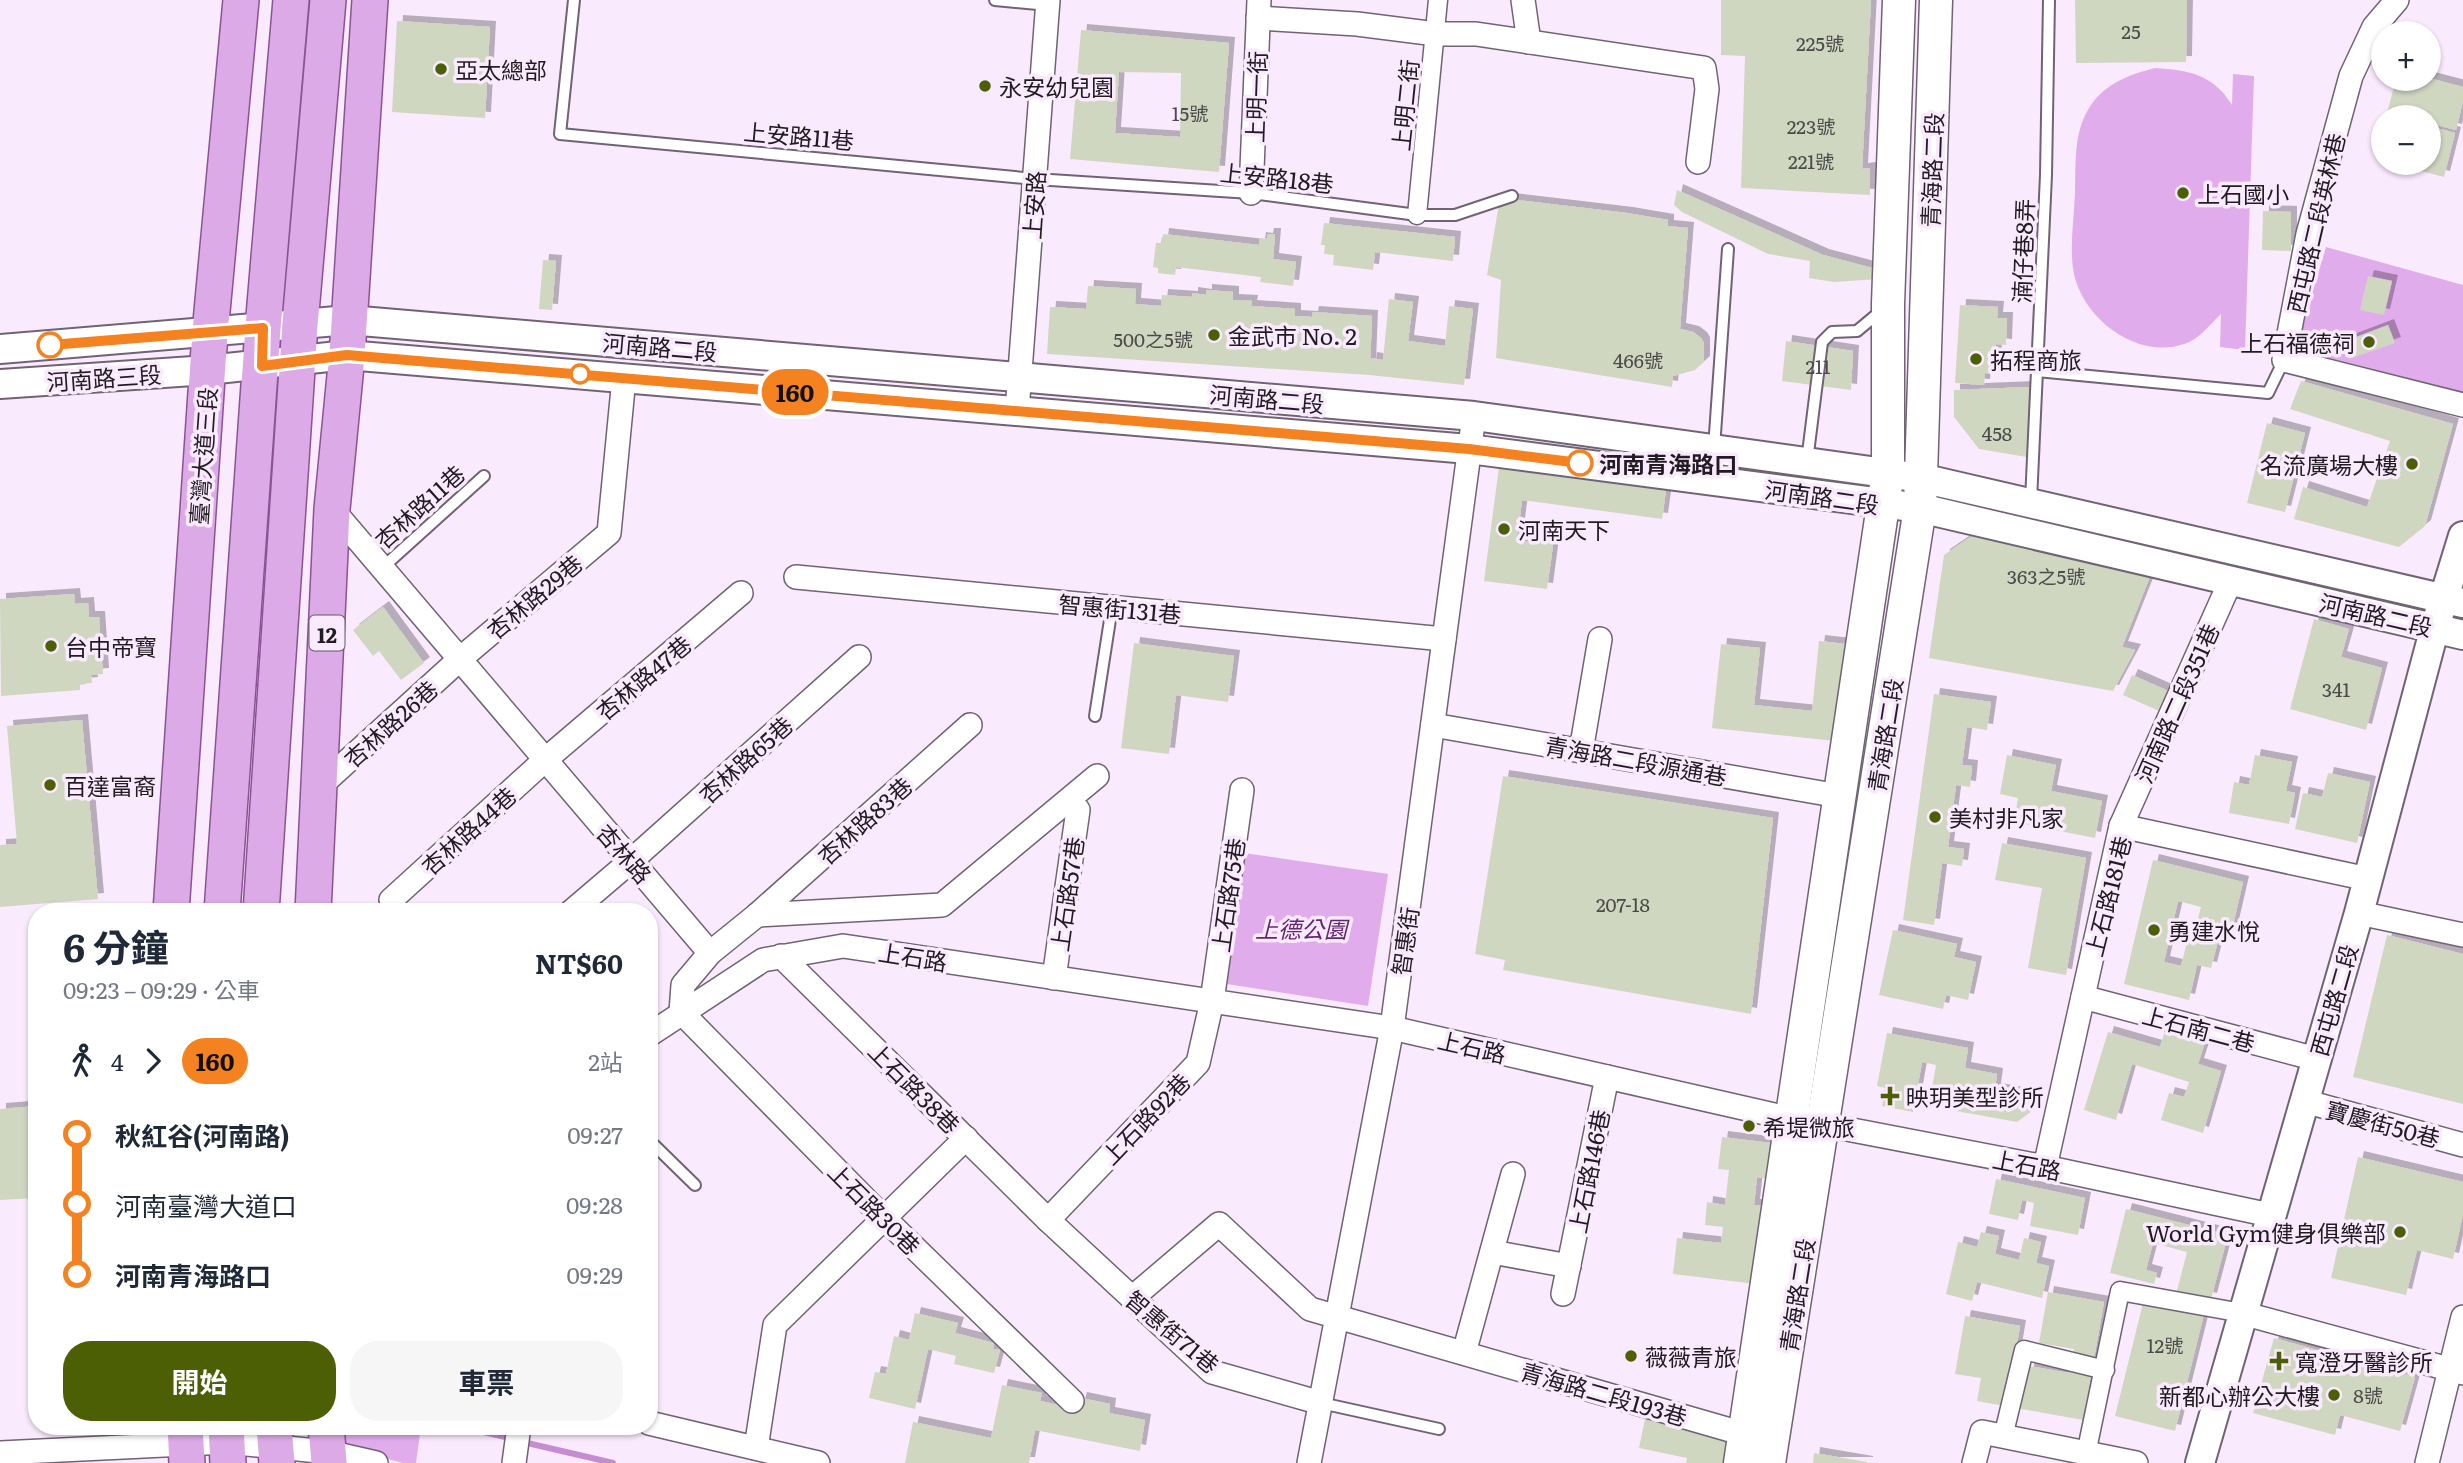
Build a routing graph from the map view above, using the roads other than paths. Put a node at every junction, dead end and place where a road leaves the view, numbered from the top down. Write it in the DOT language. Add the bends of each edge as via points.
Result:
graph roads {
  1 [pos="241,0"];
  2 [pos="291,0"];
  3 [pos="328,0"];
  4 [pos="370,0"];
  5 [pos="575,0"];
  6 [pos="995,0"];
  7 [pos="1438,0"];
  8 [pos="1523,0"];
  9 [pos="1899,0"];
  10 [pos="1936,0"];
  11 [pos="2049,0"];
  12 [pos="2397,0"];
  13 [pos="1048,2"];
  14 [pos="1259,9"];
  15 [pos="1436,34"];
  16 [pos="1529,41"];
  17 [pos="1698,162"];
  18 [pos="1035,179"];
  19 [pos="1251,193"];
  20 [pos="1512,196"];
  21 [pos="1417,215"];
  22 [pos="1728,249"];
  23 [pos="1888,304"];
  24 [pos="349,320"];
  25 [pos="300,324"];
  26 [pos="263,328"];
  27 [pos="210,333"];
  28 [pos="0,349"];
  29 [pos="347,355"];
  30 [pos="2284,360"];
  31 [pos="298,361"];
  32 [pos="262,366"];
  33 [pos="208,370"];
  34 [pos="2038,371"];
  35 [pos="1020,377"];
  36 [pos="624,378"];
  37 [pos="0,384"];
  38 [pos="2463,405"];
  39 [pos="1017,411"];
  40 [pos="1474,416"];
  41 [pos="1714,448"];
  42 [pos="1469,449"];
  43 [pos="1807,461"];
  44 [pos="1888,472"];
  45 [pos="484,476"];
  46 [pos="1921,493"];
  47 [pos="1883,504"];
  48 [pos="2031,504"];
  49 [pos="332,509"];
  50 [pos="2463,536"];
  51 [pos="382,568"];
  52 [pos="796,577"];
  53 [pos="2231,580"];
  54 [pos="741,593"];
  55 [pos="2454,601"];
  56 [pos="1112,607"];
  57 [pos="2435,627"];
  58 [pos="2463,635"];
  59 [pos="1444,639"];
  60 [pos="1600,639"];
  61 [pos="859,657"];
  62 [pos="460,659"];
  63 [pos="1095,716"];
  64 [pos="970,725"];
  65 [pos="1433,725"];
  66 [pos="1581,751"];
  67 [pos="545,760"];
  68 [pos="1097,776"];
  69 [pos="319,787"];
  70 [pos="1242,789"];
  71 [pos="1839,796"];
  72 [pos="1078,810"];
  73 [pos="2121,826"];
  74 [pos="632,860"];
  75 [pos="2368,879"];
  76 [pos="391,900"];
  77 [pos="172,903"];
  78 [pos="223,903"];
  79 [pos="262,903"];
  80 [pos="313,903"];
  81 [pos="581,903"];
  82 [pos="2359,913"];
  83 [pos="757,915"];
  84 [pos="2463,935"];
  85 [pos="710,953"];
  86 [pos="781,956"];
  87 [pos="1054,978"];
  88 [pos="2083,997"];
  89 [pos="1212,1001"];
  90 [pos="681,1012"];
  91 [pos="1392,1028"];
  92 [pos="658,1029"];
  93 [pos="2316,1059"];
  94 [pos="1607,1077"];
  95 [pos="2304,1101"];
  96 [pos="1791,1118"];
  97 [pos="1823,1124"];
  98 [pos="965,1138"];
  99 [pos="2463,1144"];
  100 [pos="658,1148"];
  101 [pos="2045,1167"];
  102 [pos="1513,1174"];
  103 [pos="695,1185"];
  104 [pos="2270,1215"];
  105 [pos="884,1217"];
  106 [pos="1048,1220"];
  107 [pos="1492,1252"];
  108 [pos="1569,1266"];
  109 [pos="1563,1294"];
  110 [pos="1132,1298"];
  111 [pos="2242,1313"];
  112 [pos="1337,1316"];
  113 [pos="2463,1317"];
  114 [pos="1464,1353"];
  115 [pos="2105,1370"];
  116 [pos="2457,1371"];
  117 [pos="1072,1401"];
  118 [pos="1321,1403"];
  119 [pos="658,1425"];
  120 [pos="1439,1429"];
  121 [pos="518,1435"];
  122 [pos="2003,1437"];
  123 [pos="228,1439"];
  124 [pos="186,1444"];
  125 [pos="276,1445"];
  126 [pos="328,1447"];
  127 [pos="756,1448"];
  128 [pos="1742,1448"];
  129 [pos="0,1453"];
  130 [pos="2086,1454"];
  131 [pos="376,1463"];
  132 [pos="514,1463"];
  133 [pos="818,1463"];
  134 [pos="1310,1463"];
  135 [pos="1769,1463"];
  136 [pos="1973,1463"];
  137 [pos="2136,1463"];
  138 [pos="2200,1463"];
  139 [pos="2427,1463"];
  1 -- 27 [label="main road, 臺灣大道三段"];
  2 -- 26 [label="main road"];
  3 -- 25 [label="main road, 12"];
  4 -- 24 [label="main road, 12"];
  5 -- 18 [label="lane, 上安路11巷" via="560,134"];
  6 -- 13 [label="lane"];
  7 -- 15 [label="street, 上明二街"];
  8 -- 16 [label="street"];
  9 -- 23 [label="main road, 青海路二段"];
  10 -- 46 [label="main road, 青海路二段"];
  11 -- 34 [label="lane, 湳仔巷8弄"];
  12 -- 30 [label="street, 西屯路二段英林巷" via="2374,27 2351,76 2308,234"];
  13 -- 18 [label="street, 上安路"];
  14 -- 15 [label="street"];
  14 -- 19 [label="street, 上明一街"];
  15 -- 16 [label="street"];
  15 -- 21 [label="street, 上明二街"];
  16 -- 17 [label="street" via="1704,68 1707,89"];
  18 -- 19 [label="lane, 上安路18巷"];
  18 -- 35 [label="street, 上安路"];
  19 -- 21 [label="lane, 上安路18巷"];
  20 -- 21 [label="lane, 上安路18巷" via="1455,215"];
  22 -- 41 [label="lane"];
  23 -- 43 [label="lane" via="1857,331 1832,332 1822,342"];
  23 -- 44 [label="main road, 青海路二段"];
  24 -- 25 [label="street, 河南路三段"];
  24 -- 29 [label="main road, 12"];
  24 -- 35 [label="street, 河南路二段"];
  25 -- 26 [label="street, 河南路三段"];
  25 -- 31 [label="main road, 12"];
  26 -- 27 [label="street, 河南路三段"];
  26 -- 32 [label="main road"];
  27 -- 28 [label="street, 河南路三段"];
  27 -- 33 [label="main road, 臺灣大道三段"];
  29 -- 31 [label="street, 河南路二段"];
  29 -- 36 [label="street, 河南路二段"];
  29 -- 49 [label="main road, 12"];
  30 -- 34 [label="lane, 西屯路二段英林巷" via="2269,393"];
  30 -- 38 [label="street"];
  31 -- 32 [label="street, 河南路二段"];
  31 -- 79 [label="main road, 12"];
  32 -- 33 [label="street, 河南路二段"];
  32 -- 78 [label="main road"];
  33 -- 37 [label="street, 河南路三段"];
  33 -- 77 [label="main road, 臺灣大道三段"];
  34 -- 48 [label="lane, 湳仔巷8弄"];
  35 -- 39 [label="street, 上安路"];
  35 -- 40 [label="street, 河南路二段"];
  36 -- 39 [label="street, 河南路二段"];
  36 -- 62 [label="street, 杏林路29巷" via="608,533"];
  39 -- 42 [label="street, 河南路二段"];
  40 -- 41 [label="street, 河南路二段"];
  40 -- 42 [label="street, 智惠街"];
  41 -- 43 [label="street, 河南路二段"];
  42 -- 47 [label="street, 河南路二段"];
  42 -- 59 [label="street, 智惠街"];
  43 -- 44 [label="street, 河南路二段"];
  44 -- 46 [label="street, 河南路二段"];
  44 -- 47 [label="main road, 青海路二段"];
  45 -- 51 [label="lane, 杏林路11巷"];
  46 -- 47 [label="street, 河南路二段"];
  46 -- 48 [label="street, 河南路二段"];
  46 -- 53 [label="street, 河南路二段"];
  46 -- 97 [label="main road, 青海路二段"];
  47 -- 71 [label="main road, 青海路二段"];
  48 -- 55 [label="street, 河南路二段"];
  49 -- 51 [label="street, 杏林路"];
  49 -- 69 [label="main road, 12"];
  50 -- 55 [label="street, 西屯路二段"];
  51 -- 62 [label="street, 杏林路"];
  52 -- 56 [label="street, 智惠街131巷"];
  53 -- 57 [label="street, 河南路二段"];
  53 -- 73 [label="street, 河南路二段351巷"];
  54 -- 67 [label="street, 杏林路47巷"];
  55 -- 57 [label="street, 西屯路二段"];
  56 -- 59 [label="street, 智惠街131巷"];
  56 -- 63 [label="lane"];
  57 -- 58 [label="street, 河南路二段"];
  57 -- 75 [label="street, 西屯路二段"];
  59 -- 65 [label="street, 智惠街"];
  60 -- 66 [label="street"];
  61 -- 74 [label="street, 杏林路65巷"];
  62 -- 67 [label="street, 杏林路"];
  62 -- 69 [label="street, 杏林路26巷"];
  64 -- 83 [label="street, 杏林路83巷"];
  65 -- 66 [label="street, 青海路二段源通巷"];
  65 -- 91 [label="street, 智惠街"];
  66 -- 71 [label="street, 青海路二段源通巷"];
  67 -- 74 [label="street, 杏林路"];
  67 -- 76 [label="street, 杏林路44巷"];
  68 -- 83 [label="street" via="942,905"];
  69 -- 80 [label="main road, 12"];
  70 -- 89 [label="street, 上石路75巷"];
  71 -- 96 [label="main road, 青海路二段"];
  72 -- 87 [label="street, 上石路57巷"];
  73 -- 75 [label="street, 上石路181巷"];
  73 -- 88 [label="street, 上石路181巷"];
  74 -- 81 [label="street, 杏林路65巷"];
  74 -- 85 [label="street, 杏林路"];
  75 -- 82 [label="street, 西屯路二段"];
  82 -- 84 [label="street"];
  82 -- 93 [label="street, 西屯路二段"];
  83 -- 85 [label="street"];
  85 -- 90 [label="street" via="683,985"];
  86 -- 87 [label="street, 上石路" via="843,946"];
  86 -- 90 [label="street, 上石路" via="763,960"];
  86 -- 98 [label="street, 上石路38巷"];
  87 -- 89 [label="street, 上石路"];
  88 -- 93 [label="street, 上石南二巷"];
  88 -- 101 [label="street, 上石路181巷"];
  89 -- 91 [label="street, 上石路"];
  89 -- 106 [label="street, 上石路92巷" via="1198,1063"];
  90 -- 92 [label="street, 上石路"];
  90 -- 105 [label="street, 上石路30巷"];
  91 -- 94 [label="street, 上石路"];
  91 -- 112 [label="street, 智惠街"];
  93 -- 95 [label="street, 西屯路二段"];
  94 -- 96 [label="street, 上石路"];
  94 -- 108 [label="street, 上石路146巷"];
  95 -- 99 [label="street, 寶慶街50巷"];
  95 -- 104 [label="street, 西屯路二段"];
  96 -- 97 [label="street, 上石路"];
  96 -- 128 [label="main road, 青海路二段"];
  97 -- 101 [label="street, 上石路"];
  97 -- 135 [label="main road, 青海路二段"];
  98 -- 105 [label="street"];
  98 -- 106 [label="street, 上石路38巷"];
  100 -- 103 [label="lane"];
  101 -- 104 [label="street, 上石路"];
  102 -- 107 [label="street"];
  104 -- 111 [label="street, 西屯路二段"];
  105 -- 117 [label="street, 上石路30巷"];
  105 -- 127 [label="street" via="775,1325"];
  106 -- 110 [label="street, 智惠街71巷"];
  107 -- 108 [label="street, 上石路146巷"];
  107 -- 114 [label="street"];
  108 -- 109 [label="street, 上石路146巷"];
  110 -- 112 [label="street, 青海路二段193巷" via="1219,1224 1310,1309"];
  110 -- 118 [label="street, 智惠街71巷" via="1212,1371"];
  111 -- 115 [label="street" via="2120,1290"];
  111 -- 116 [label="street"];
  111 -- 138 [label="street, 西屯路二段"];
  112 -- 114 [label="street, 青海路二段193巷"];
  112 -- 118 [label="street, 智惠街"];
  113 -- 116 [label="street"];
  114 -- 128 [label="street, 青海路二段193巷"];
  115 -- 122 [label="street" via="2024,1350"];
  115 -- 130 [label="street"];
  116 -- 139 [label="street"];
  118 -- 120 [label="lane"];
  118 -- 134 [label="street, 智惠街"];
  119 -- 127 [label="street"];
  121 -- 132 [label="street"];
  122 -- 130 [label="street"];
  122 -- 136 [label="street" via="1982,1432"];
  123 -- 124 [label="street"];
  123 -- 125 [label="street"];
  124 -- 129 [label="street"];
  125 -- 126 [label="street"];
  126 -- 131 [label="street"];
  127 -- 133 [label="street"];
  130 -- 137 [label="street"];
}
